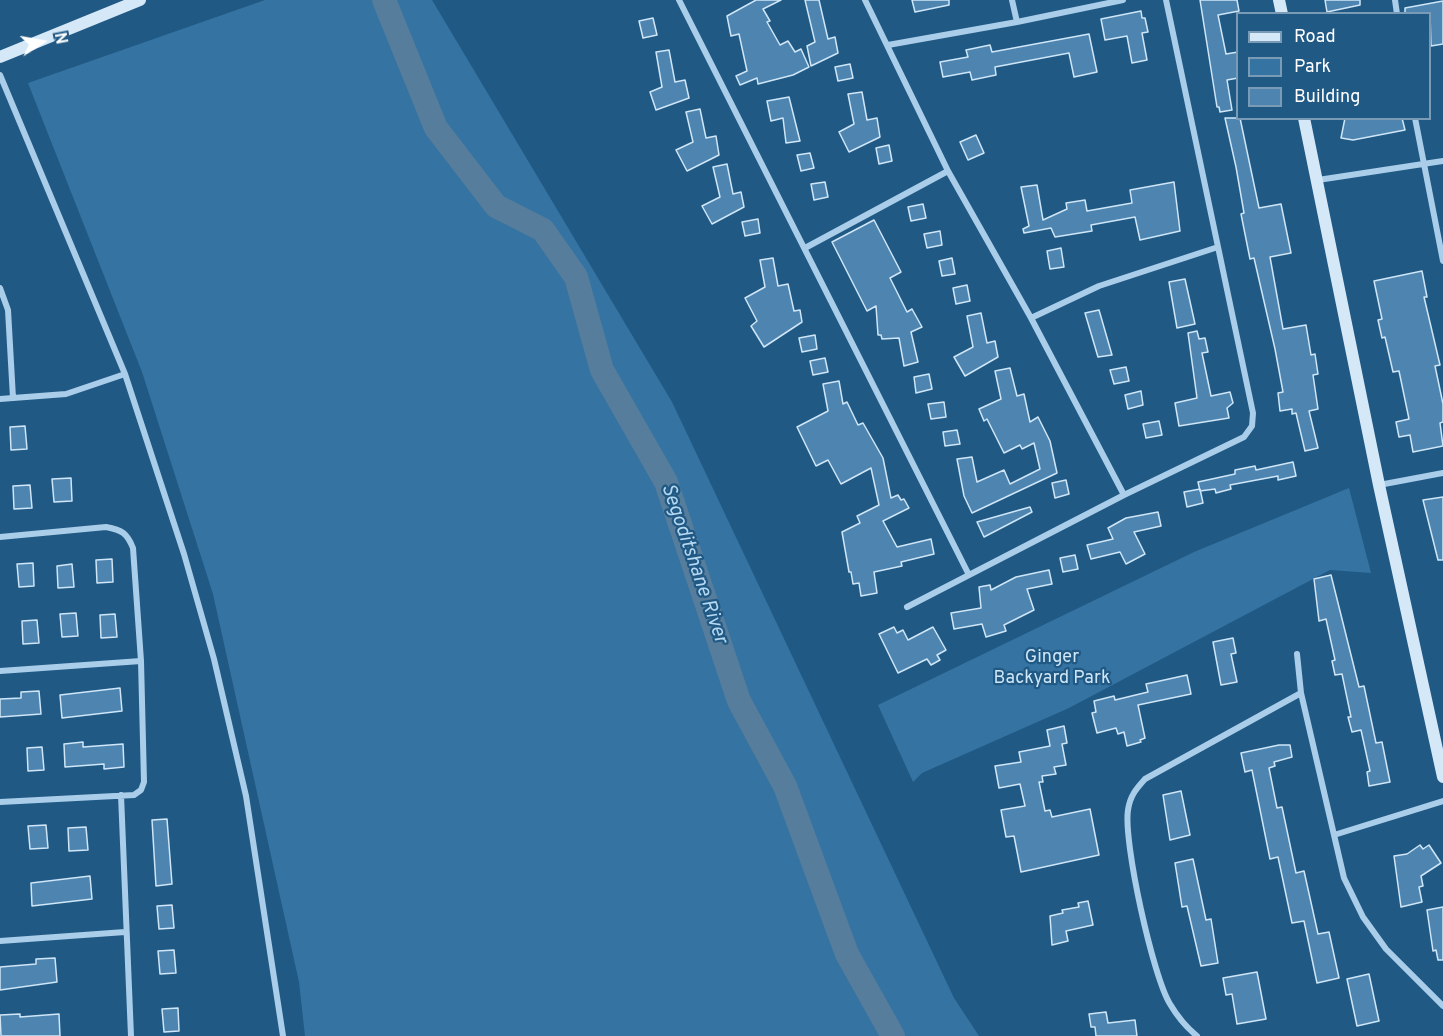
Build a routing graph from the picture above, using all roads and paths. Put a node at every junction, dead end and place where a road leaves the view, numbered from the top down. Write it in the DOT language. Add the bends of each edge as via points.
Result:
graph roads {
  1 [pos="140,0"];
  2 [pos="679,0"];
  3 [pos="865,0"];
  4 [pos="1012,0"];
  5 [pos="1123,0"];
  6 [pos="1166,0"];
  7 [pos="1017,22"];
  8 [pos="888,45"];
  9 [pos="0,57"];
  10 [pos="0,75"];
  11 [pos="1304,120"];
  12 [pos="1415,120"];
  13 [pos="1443,161"];
  14 [pos="1424,165"];
  15 [pos="948,171"];
  16 [pos="1317,180"];
  17 [pos="1218,247"];
  18 [pos="805,248"];
  19 [pos="1443,261"];
  20 [pos="0,288"];
  21 [pos="1031,318"];
  22 [pos="125,374"];
  23 [pos="13,398"];
  24 [pos="0,399"];
  25 [pos="1443,473"];
  26 [pos="1379,485"];
  27 [pos="1124,495"];
  28 [pos="0,537"];
  29 [pos="969,575"];
  30 [pos="907,607"];
  31 [pos="1297,654"];
  32 [pos="141,661"];
  33 [pos="0,670"];
  34 [pos="1301,693"];
  35 [pos="1443,777"];
  36 [pos="121,795"];
  37 [pos="1443,801"];
  38 [pos="0,802"];
  39 [pos="1334,835"];
  40 [pos="125,932"];
  41 [pos="0,941"];
  42 [pos="1443,1006"];
  43 [pos="131,1036"];
  44 [pos="283,1036"];
  45 [pos="1197,1036"];
  1 -- 9 [label="street"];
  2 -- 18 [label="street"];
  3 -- 8 [label="street"];
  4 -- 7 [label="street"];
  5 -- 7 [label="street"];
  6 -- 17 [label="street"];
  7 -- 8 [label="street"];
  8 -- 15 [label="street"];
  10 -- 22 [label="street"];
  11 -- 16 [label="street"];
  12 -- 14 [label="street"];
  13 -- 14 [label="street"];
  14 -- 16 [label="street"];
  14 -- 19 [label="street"];
  15 -- 18 [label="street"];
  15 -- 21 [label="street"];
  16 -- 26 [label="street"];
  17 -- 21 [label="street" via="1099,286"];
  17 -- 27 [label="street" via="1253,413 1252,426 1244,437"];
  18 -- 29 [label="street"];
  20 -- 23 [label="street" via="8,310"];
  21 -- 27 [label="street"];
  22 -- 23 [label="street" via="66,394"];
  22 -- 44 [label="street" via="214,659 246,796"];
  23 -- 24 [label="street"];
  25 -- 26 [label="street"];
  26 -- 35 [label="street"];
  27 -- 29 [label="street"];
  28 -- 32 [label="street" via="106,528 121,530 129,536"];
  29 -- 30 [label="street"];
  31 -- 34 [label="street"];
  32 -- 33 [label="street"];
  32 -- 36 [label="street" via="144,782 134,795"];
  34 -- 39 [label="street"];
  34 -- 45 [label="street" via="1145,779 1132,793 1127,812 1129,834 1145,932 1168,1003"];
  36 -- 38 [label="street"];
  36 -- 40 [label="street"];
  37 -- 39 [label="street"];
  39 -- 42 [label="street" via="1344,879 1363,917 1386,949"];
  40 -- 41 [label="street"];
  40 -- 43 [label="street"];
}
